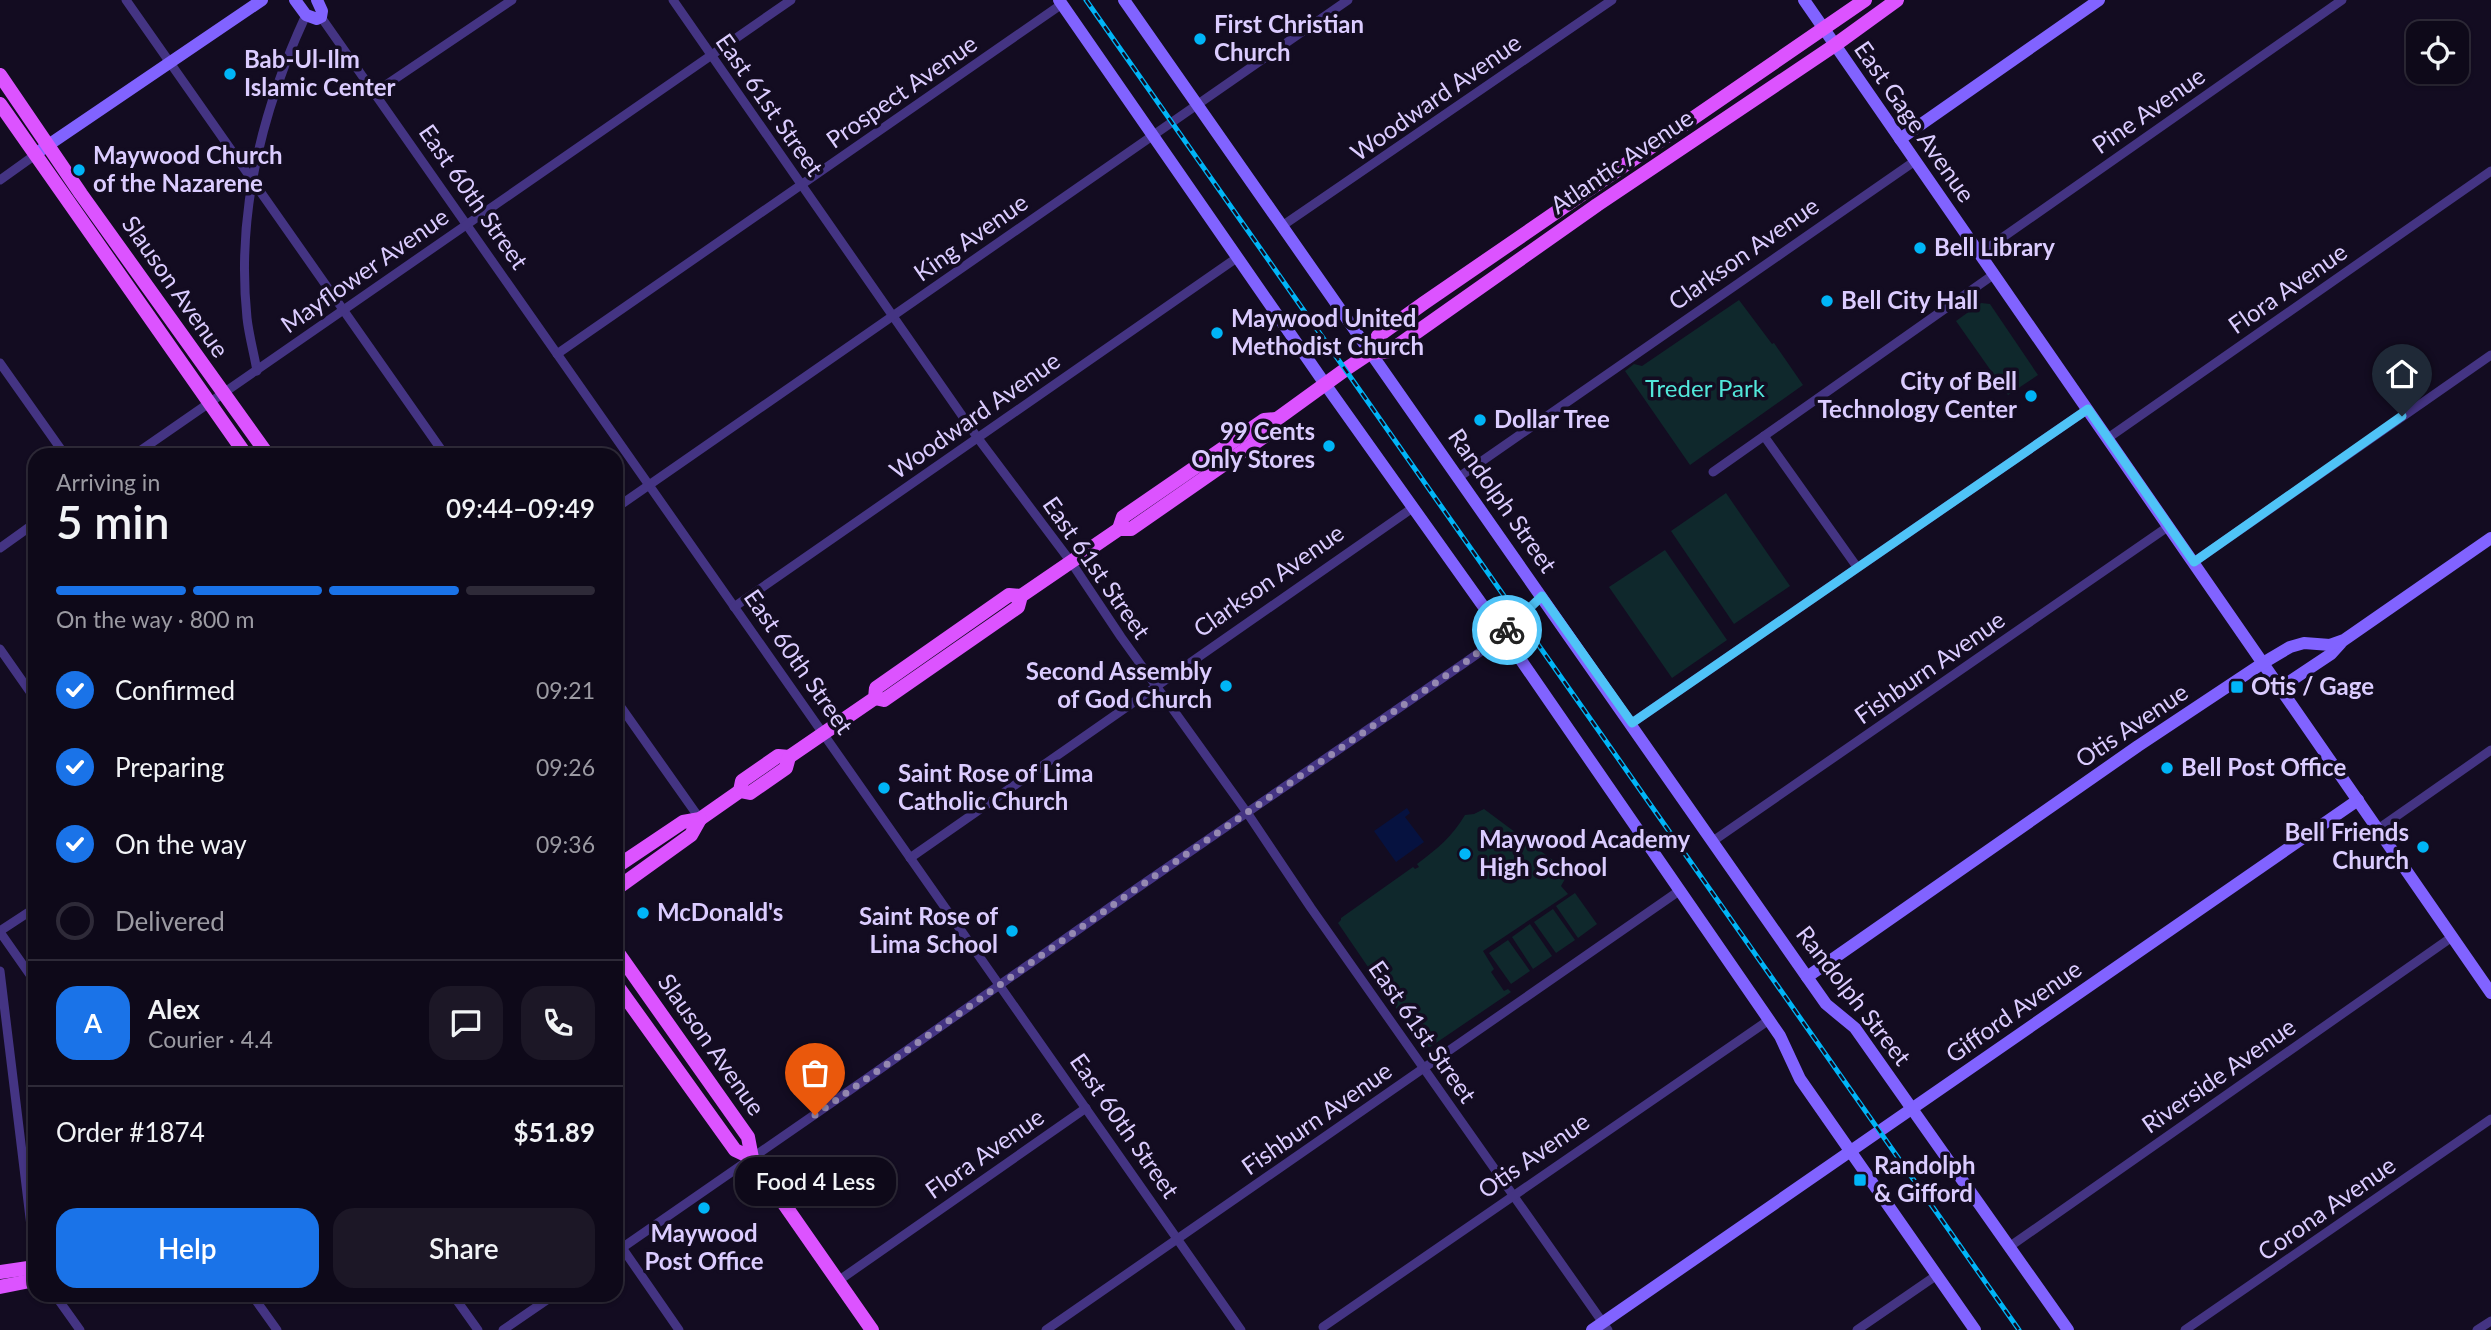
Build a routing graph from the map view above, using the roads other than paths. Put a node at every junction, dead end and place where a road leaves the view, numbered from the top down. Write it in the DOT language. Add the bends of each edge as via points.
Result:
graph roads {
  1 [pos="126,0"];
  2 [pos="262,0"];
  3 [pos="295,0"];
  4 [pos="317,0"];
  5 [pos="512,0"];
  6 [pos="673,0"];
  7 [pos="791,0"];
  8 [pos="1125,0"];
  9 [pos="1348,0"];
  10 [pos="1612,0"];
  11 [pos="1804,0"];
  12 [pos="1865,0"];
  13 [pos="1897,0"];
  14 [pos="2099,0"];
  15 [pos="2342,0"];
  16 [pos="1061,2"];
  17 [pos="306,15"];
  18 [pos="321,17"];
  19 [pos="1823,28"];
  20 [pos="1835,45"];
  21 [pos="711,55"];
  22 [pos="170,63"];
  23 [pos="0,75"];
  24 [pos="374,93"];
  25 [pos="0,104"];
  26 [pos="1198,105"];
  27 [pos="1153,135"];
  28 [pos="1900,139"];
  29 [pos="49,145"];
  30 [pos="35,155"];
  31 [pos="1915,161"];
  32 [pos="2491,171"];
  33 [pos="251,179"];
  34 [pos="0,180"];
  35 [pos="802,186"];
  36 [pos="465,224"];
  37 [pos="1282,226"];
  38 [pos="1979,254"];
  39 [pos="1238,257"];
  40 [pos="1993,275"];
  41 [pos="343,310"];
  42 [pos="893,316"];
  43 [pos="1370,353"];
  44 [pos="557,354"];
  45 [pos="2491,355"];
  46 [pos="0,363"];
  47 [pos="257,371"];
  48 [pos="1327,382"];
  49 [pos="222,394"];
  50 [pos="209,403"];
  51 [pos="2088,409"];
  52 [pos="1764,436"];
  53 [pos="977,437"];
  54 [pos="2108,438"];
  55 [pos="60,448"];
  56 [pos="144,448"];
  57 [pos="241,448"];
  58 [pos="263,448"];
  59 [pos="439,448"];
  60 [pos="1713,472"];
  61 [pos="1459,477"];
  62 [pos="649,485"];
  63 [pos="623,503"];
  64 [pos="1412,509"];
  65 [pos="2169,526"];
  66 [pos="28,528"];
  67 [pos="2491,538"];
  68 [pos="0,548"];
  69 [pos="1071,562"];
  70 [pos="2194,562"];
  71 [pos="1857,567"];
  72 [pos="1542,596"];
  73 [pos="734,607"];
  74 [pos="1503,634"];
  75 [pos="2344,640"];
  76 [pos="0,649"];
  77 [pos="2263,663"];
  78 [pos="1156,686"];
  79 [pos="2280,688"];
  80 [pos="28,689"];
  81 [pos="623,710"];
  82 [pos="1632,723"];
  83 [pos="823,734"];
  84 [pos="2491,750"];
  85 [pos="2358,800"];
  86 [pos="1248,814"];
  87 [pos="699,819"];
  88 [pos="2378,829"];
  89 [pos="1713,841"];
  90 [pos="910,858"];
  91 [pos="623,862"];
  92 [pos="623,884"];
  93 [pos="1679,891"];
  94 [pos="28,913"];
  95 [pos="0,932"];
  96 [pos="2452,937"];
  97 [pos="623,960"];
  98 [pos="0,971"];
  99 [pos="28,972"];
  100 [pos="1807,977"];
  101 [pos="1000,986"];
  102 [pos="2491,993"];
  103 [pos="623,994"];
  104 [pos="1769,1020"];
  105 [pos="1423,1069"];
  106 [pos="1086,1108"];
  107 [pos="1912,1108"];
  108 [pos="2491,1119"];
  109 [pos="1850,1151"];
  110 [pos="752,1158"];
  111 [pos="1514,1195"];
  112 [pos="28,1201"];
  113 [pos="1178,1239"];
  114 [pos="623,1247"];
  115 [pos="2009,1247"];
  116 [pos="623,1255"];
  117 [pos="28,1268"];
  118 [pos="0,1272"];
  119 [pos="1937,1275"];
  120 [pos="28,1281"];
  121 [pos="838,1281"];
  122 [pos="0,1287"];
  123 [pos="60,1302"];
  124 [pos="257,1302"];
  125 [pos="458,1302"];
  126 [pos="544,1302"];
  127 [pos="2491,1321"];
  128 [pos="1323,1327"];
  129 [pos="1601,1328"];
  130 [pos="80,1330"];
  131 [pos="276,1330"];
  132 [pos="478,1330"];
  133 [pos="503,1330"];
  134 [pos="679,1330"];
  135 [pos="872,1330"];
  136 [pos="1046,1330"];
  137 [pos="1241,1330"];
  138 [pos="1857,1330"];
  139 [pos="1975,1330"];
  140 [pos="2068,1330"];
  141 [pos="2185,1330"];
  142 [pos="2477,1330"];
  1 -- 22 [label="street"];
  2 -- 22 [label="street"];
  3 -- 17 [label="street"];
  4 -- 18 [label="street, East 60th Street"];
  5 -- 24 [label="street"];
  6 -- 21 [label="street, East 61st Street"];
  7 -- 21 [label="street, Mayflower Avenue"];
  8 -- 26 [label="street, Randolph Street"];
  9 -- 26 [label="street, King Avenue"];
  10 -- 37 [label="street, Woodward Avenue"];
  11 -- 19 [label="street, East Gage Avenue"];
  12 -- 19 [label="main road, Atlantic Avenue"];
  13 -- 20 [label="main road, Atlantic Avenue"];
  14 -- 28 [label="street"];
  15 -- 38 [label="street, Pine Avenue"];
  16 -- 27 [label="street"];
  16 -- 35 [label="street, Prospect Avenue"];
  17 -- 18 [label="street"];
  17 -- 33 [label="street" via="276,87"];
  18 -- 24 [label="street, East 60th Street"];
  19 -- 20 [label="street, East Gage Avenue"];
  19 -- 43 [label="main road, Atlantic Avenue" via="1378,336"];
  20 -- 28 [label="street, East Gage Avenue"];
  20 -- 43 [label="main road, Atlantic Avenue" via="1390,351"];
  21 -- 35 [label="street, East 61st Street"];
  21 -- 36 [label="street, Mayflower Avenue"];
  22 -- 29 [label="street"];
  22 -- 33 [label="street"];
  23 -- 29 [label="main road, Slauson Avenue"];
  24 -- 36 [label="street, East 60th Street"];
  25 -- 30 [label="main road, Slauson Avenue"];
  26 -- 27 [label="street, King Avenue"];
  26 -- 37 [label="street, Randolph Street"];
  27 -- 39 [label="street"];
  27 -- 42 [label="street, King Avenue"];
  28 -- 31 [label="street, East Gage Avenue"];
  29 -- 30 [label="street"];
  29 -- 49 [label="main road, Slauson Avenue"];
  30 -- 34 [label="street"];
  30 -- 50 [label="main road, Slauson Avenue"];
  31 -- 38 [label="street, East Gage Avenue"];
  31 -- 61 [label="street, Clarkson Avenue"];
  32 -- 54 [label="street, Flora Avenue"];
  33 -- 41 [label="street"];
  33 -- 47 [label="street" via="247,318"];
  35 -- 42 [label="street, East 61st Street"];
  35 -- 44 [label="street, Prospect Avenue"];
  36 -- 41 [label="street, Mayflower Avenue"];
  36 -- 44 [label="street, East 60th Street"];
  37 -- 43 [label="street, Randolph Street"];
  38 -- 40 [label="street, East Gage Avenue"];
  39 -- 48 [label="street"];
  39 -- 53 [label="street, Woodward Avenue"];
  40 -- 51 [label="street, East Gage Avenue"];
  40 -- 52 [label="street"];
  41 -- 47 [label="street, Mayflower Avenue"];
  41 -- 59 [label="street"];
  42 -- 53 [label="street, East 61st Street"];
  42 -- 62 [label="street, King Avenue"];
  43 -- 48 [label="main road, Atlantic Avenue"];
  43 -- 61 [label="street, Randolph Street"];
  44 -- 62 [label="street, East 60th Street"];
  45 -- 70 [label="street"];
  46 -- 55 [label="street"];
  47 -- 49 [label="street, Mayflower Avenue"];
  48 -- 64 [label="street"];
  48 -- 69 [label="main road, Atlantic Avenue" via="1277,419 1265,419 1206,458 1123,517 1119,529"];
  49 -- 50 [label="street, Mayflower Avenue"];
  49 -- 58 [label="main road, Slauson Avenue"];
  50 -- 56 [label="street, Mayflower Avenue"];
  50 -- 57 [label="main road, Slauson Avenue"];
  51 -- 54 [label="street, East Gage Avenue"];
  51 -- 71 [label="street"];
  52 -- 60 [label="street"];
  52 -- 71 [label="street"];
  53 -- 69 [label="street, East 61st Street"];
  53 -- 73 [label="street, Woodward Avenue"];
  54 -- 65 [label="street, East Gage Avenue"];
  61 -- 72 [label="street, Randolph Street"];
  62 -- 63 [label="street, King Avenue"];
  62 -- 73 [label="street, East 60th Street"];
  64 -- 74 [label="street"];
  64 -- 78 [label="street, Clarkson Avenue"];
  65 -- 70 [label="street, East Gage Avenue"];
  65 -- 89 [label="street, Fishburn Avenue"];
  66 -- 68 [label="street"];
  67 -- 75 [label="street, Otis Avenue"];
  69 -- 78 [label="street, East 61st Street"];
  69 -- 83 [label="main road, Atlantic Avenue" via="1021,596 1007,596 876,688 875,698"];
  70 -- 77 [label="street, East Gage Avenue"];
  71 -- 82 [label="street"];
  72 -- 74 [label="street"];
  72 -- 82 [label="street, Randolph Street"];
  73 -- 83 [label="street, East 60th Street"];
  74 -- 86 [label="street"];
  74 -- 93 [label="street"];
  75 -- 77 [label="street, Otis Avenue" via="2330,645 2304,643"];
  75 -- 79 [label="street"];
  76 -- 80 [label="street"];
  77 -- 79 [label="street, East Gage Avenue"];
  77 -- 100 [label="street, Otis Avenue"];
  78 -- 86 [label="street, East 61st Street"];
  78 -- 90 [label="street, Clarkson Avenue"];
  79 -- 85 [label="street, East Gage Avenue"];
  81 -- 87 [label="street"];
  82 -- 89 [label="street, Randolph Street"];
  83 -- 87 [label="main road, Atlantic Avenue" via="789,757 786,768 758,788 750,793 740,791"];
  83 -- 90 [label="street, East 60th Street"];
  84 -- 88 [label="street"];
  85 -- 88 [label="street, East Gage Avenue"];
  85 -- 107 [label="street, Gifford Avenue"];
  86 -- 101 [label="street"];
  86 -- 105 [label="street, East 61st Street"];
  87 -- 91 [label="main road" via="683,822"];
  87 -- 92 [label="main road" via="691,835"];
  88 -- 96 [label="street, East Gage Avenue"];
  89 -- 100 [label="street, Randolph Street"];
  90 -- 101 [label="street, East 60th Street"];
  93 -- 104 [label="street"];
  93 -- 105 [label="street, Fishburn Avenue"];
  94 -- 95 [label="street"];
  95 -- 99 [label="street"];
  96 -- 102 [label="street, East Gage Avenue"];
  96 -- 115 [label="street, Riverside Avenue"];
  97 -- 110 [label="main road, Slauson Avenue" via="748,1137"];
  98 -- 112 [label="street"];
  100 -- 107 [label="street, Randolph Street" via="1826,1004 1855,1028"];
  101 -- 106 [label="street, East 60th Street"];
  101 -- 110 [label="street"];
  103 -- 110 [label="main road, Slauson Avenue" via="735,1150"];
  104 -- 109 [label="street" via="1800,1079"];
  104 -- 111 [label="street, Otis Avenue"];
  105 -- 111 [label="street, East 61st Street"];
  105 -- 113 [label="street, Fishburn Avenue"];
  106 -- 113 [label="street, East 60th Street"];
  106 -- 121 [label="street, Flora Avenue"];
  107 -- 109 [label="street, Gifford Avenue"];
  107 -- 115 [label="street, Randolph Street"];
  108 -- 141 [label="street, Corona Avenue"];
  109 -- 119 [label="street"];
  109 -- 129 [label="street, Gifford Avenue"];
  110 -- 114 [label="street"];
  110 -- 121 [label="main road"];
  111 -- 128 [label="street, Otis Avenue"];
  111 -- 129 [label="street, East 61st Street"];
  113 -- 136 [label="street, Fishburn Avenue"];
  113 -- 137 [label="street, East 60th Street"];
  115 -- 140 [label="street, Randolph Street"];
  116 -- 134 [label="street"];
  117 -- 118 [label="main road"];
  119 -- 138 [label="street"];
  119 -- 139 [label="street"];
  120 -- 122 [label="main road"];
  121 -- 135 [label="main road"];
  123 -- 130 [label="street"];
  124 -- 131 [label="street"];
  125 -- 132 [label="street"];
  126 -- 133 [label="street"];
  127 -- 142 [label="street"];
}
